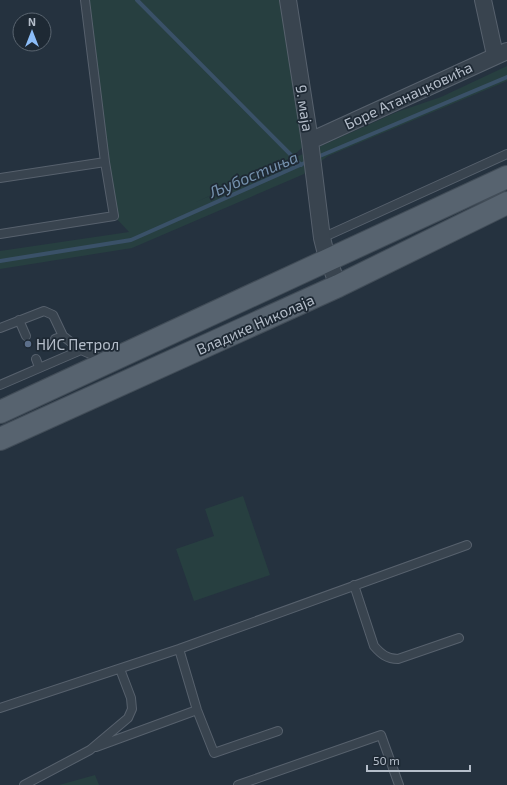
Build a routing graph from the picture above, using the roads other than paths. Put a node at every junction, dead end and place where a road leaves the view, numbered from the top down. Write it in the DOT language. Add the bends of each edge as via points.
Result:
graph roads {
  1 [pos="85,0"];
  2 [pos="288,0"];
  3 [pos="483,0"];
  4 [pos="501,53"];
  5 [pos="310,141"];
  6 [pos="507,154"];
  7 [pos="105,162"];
  8 [pos="507,177"];
  9 [pos="0,178"];
  10 [pos="507,203"];
  11 [pos="0,234"];
  12 [pos="322,238"];
  13 [pos="328,259"];
  14 [pos="338,286"];
  15 [pos="19,320"];
  16 [pos="0,328"];
  17 [pos="26,336"];
  18 [pos="64,336"];
  19 [pos="55,339"];
  20 [pos="81,350"];
  21 [pos="108,362"];
  22 [pos="0,384"];
  23 [pos="0,412"];
  24 [pos="0,439"];
  25 [pos="467,545"];
  26 [pos="354,585"];
  27 [pos="459,638"];
  28 [pos="179,649"];
  29 [pos="120,669"];
  30 [pos="0,708"];
  31 [pos="197,710"];
  32 [pos="278,731"];
  33 [pos="90,750"];
  34 [pos="24,785"];
  35 [pos="238,785"];
  36 [pos="399,785"];
  1 -- 7 [label="lane"];
  2 -- 5 [label="street, 9. маја"];
  3 -- 4 [label="street"];
  4 -- 5 [label="street, Боре Атанацковића"];
  5 -- 12 [label="street, 9. маја"];
  6 -- 12 [label="lane"];
  7 -- 9 [label="lane"];
  7 -- 11 [label="lane" via="114,216"];
  8 -- 13 [label="main road, Владике Николаја"];
  10 -- 14 [label="main road, Владике Николаја"];
  12 -- 13 [label="street, 9. маја"];
  13 -- 14 [label="street, 9. маја"];
  13 -- 21 [label="main road, Владике Николаја"];
  14 -- 24 [label="main road, Владике Николаја"];
  15 -- 16 [label="lane"];
  15 -- 17 [label="lane"];
  15 -- 18 [label="lane" via="48,312 54,315"];
  18 -- 19 [label="lane"];
  18 -- 20 [label="lane"];
  20 -- 21 [label="lane"];
  20 -- 22 [label="lane" via="38,363"];
  21 -- 23 [label="main road, Владике Николаја"];
  25 -- 26 [label="lane"];
  26 -- 27 [label="lane" via="374,646 384,656 398,659"];
  26 -- 28 [label="lane"];
  28 -- 29 [label="lane"];
  28 -- 31 [label="lane"];
  29 -- 30 [label="lane"];
  29 -- 33 [label="lane" via="131,698 132,709 128,718"];
  31 -- 32 [label="lane" via="214,753"];
  31 -- 33 [label="lane"];
  33 -- 34 [label="lane"];
  35 -- 36 [label="lane" via="381,735"];
}
